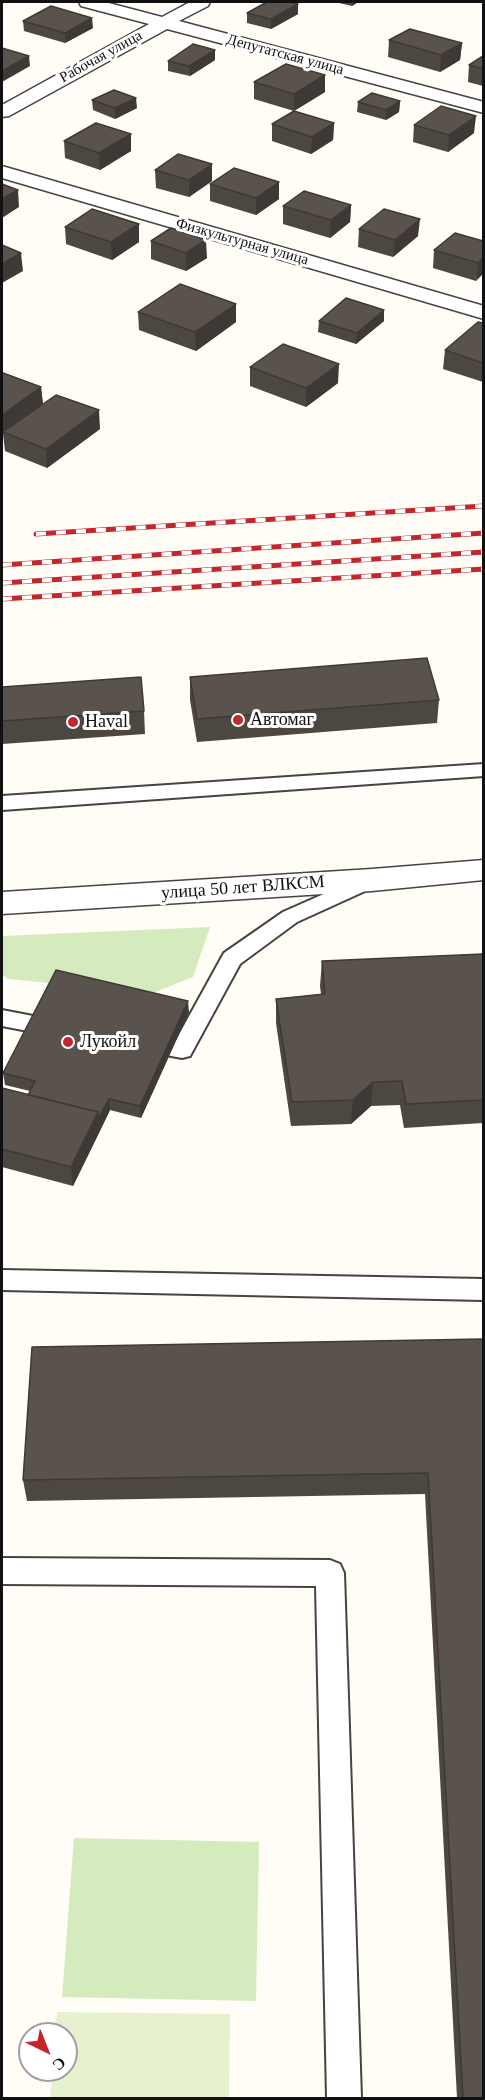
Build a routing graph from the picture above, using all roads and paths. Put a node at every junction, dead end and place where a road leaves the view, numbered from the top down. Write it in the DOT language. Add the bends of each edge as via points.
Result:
graph roads {
  1 [pos="87,2"];
  2 [pos="201,2"];
  3 [pos="164,22"];
  4 [pos="483,108"];
  5 [pos="2,112"];
  6 [pos="2,172"];
  7 [pos="483,313"];
  8 [pos="483,770"];
  9 [pos="2,803"];
  10 [pos="483,870"];
  11 [pos="372,880"];
  12 [pos="2,903"];
  13 [pos="2,1018"];
  14 [pos="81,1033"];
  15 [pos="126,1040"];
  16 [pos="2,1280"];
  17 [pos="483,1290"];
  18 [pos="2,1570"];
  19 [pos="344,2098"];
  1 -- 3 [label="street, Депутатская улица"];
  2 -- 3 [label="street, Рабочая улица"];
  3 -- 4 [label="street, Депутатская улица"];
  3 -- 5 [label="street, Рабочая улица"];
  6 -- 7 [label="street, Физкультурная улица"];
  8 -- 9 [label="lane"];
  10 -- 11 [label="street, улица 50 лет ВЛКСМ"];
  11 -- 12 [label="street, улица 50 лет ВЛКСМ"];
  11 -- 15 [label="lane" via="290,917 232,959 182,1050"];
  13 -- 14 [label="lane"];
  16 -- 17 [label="lane"];
  18 -- 19 [label="lane" via="330,1573"];
}
